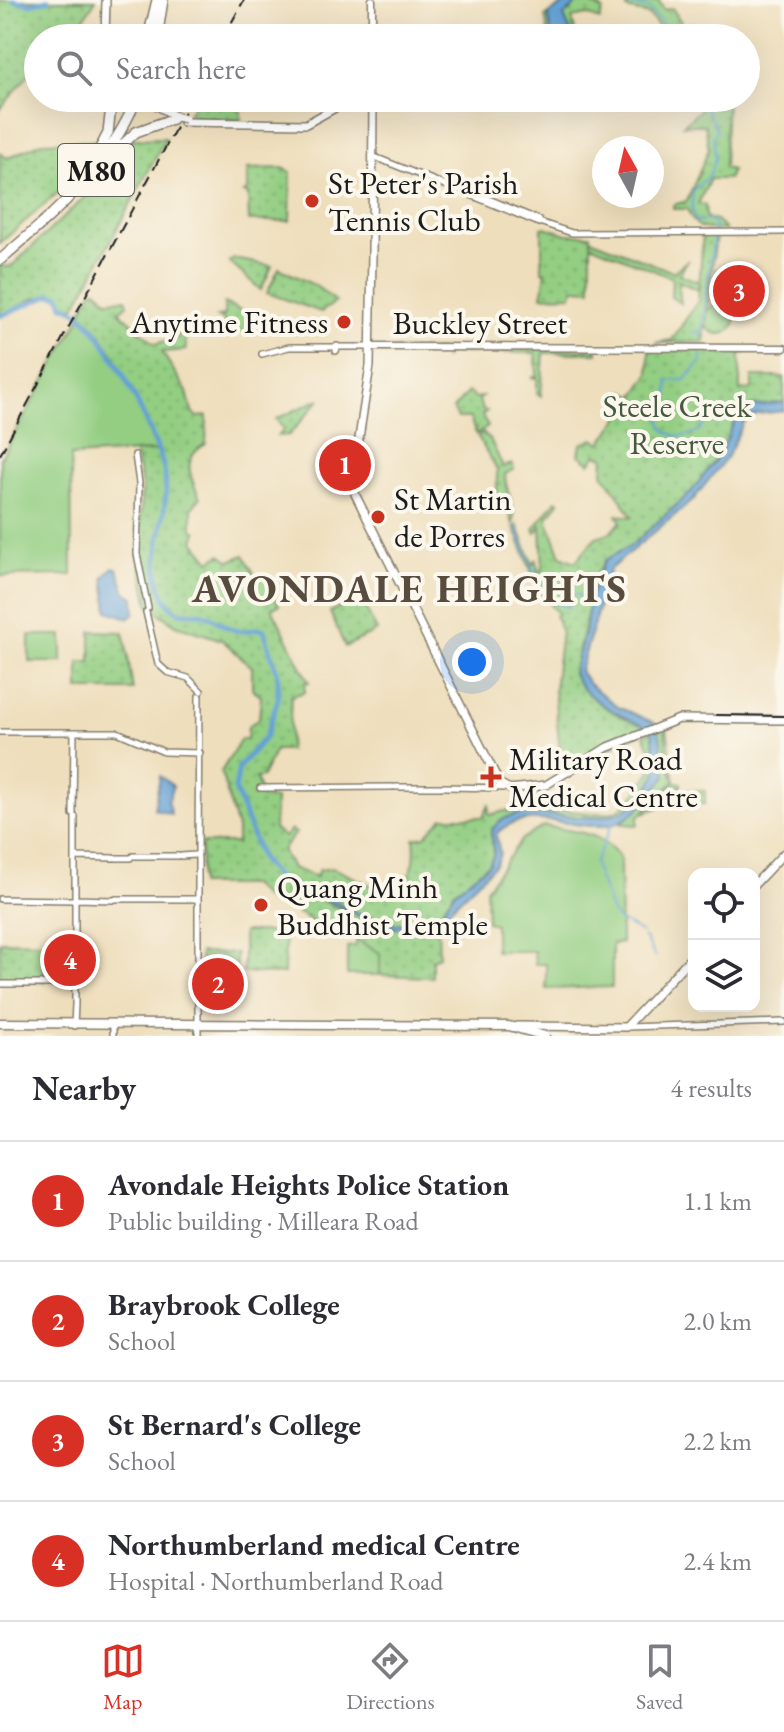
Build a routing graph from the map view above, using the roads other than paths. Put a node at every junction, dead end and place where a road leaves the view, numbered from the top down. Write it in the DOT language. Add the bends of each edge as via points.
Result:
graph roads {
  1 [pos="160,0"];
  2 [pos="372,0"];
  3 [pos="106,3"];
  4 [pos="106,24"];
  5 [pos="156,24"];
  6 [pos="372,24"];
  7 [pos="110,112"];
  8 [pos="131,112"];
  9 [pos="133,112"];
  10 [pos="139,112"];
  11 [pos="162,112"];
  12 [pos="326,112"];
  13 [pos="331,112"];
  14 [pos="371,112"];
  15 [pos="169,116"];
  16 [pos="372,154"];
  17 [pos="84,178"];
  18 [pos="51,217"];
  19 [pos="784,232"];
  20 [pos="0,257"];
  21 [pos="373,346"];
  22 [pos="784,349"];
  23 [pos="264,354"];
  24 [pos="135,455"];
  25 [pos="784,719"];
  26 [pos="0,732"];
  27 [pos="74,732"];
  28 [pos="195,752"];
  29 [pos="499,786"];
  30 [pos="260,788"];
  31 [pos="196,856"];
  32 [pos="784,856"];
  33 [pos="75,857"];
  34 [pos="760,882"];
  35 [pos="0,899"];
  36 [pos="74,899"];
  37 [pos="195,899"];
  38 [pos="688,960"];
  39 [pos="73,983"];
  40 [pos="0,984"];
  41 [pos="784,1022"];
  42 [pos="0,1025"];
  43 [pos="74,1025"];
  44 [pos="627,1025"];
  45 [pos="197,1027"];
  46 [pos="113,1029"];
  47 [pos="608,1031"];
  48 [pos="535,1033"];
  1 -- 5 [label="highway"];
  2 -- 6 [label="main road"];
  3 -- 4 [label="main road"];
  7 -- 17 [label="highway" via="107,137"];
  8 -- 17 [label="highway, M80"];
  9 -- 18 [label="highway, M80" via="96,171"];
  10 -- 15 [label="highway" via="147,123"];
  11 -- 15 [label="main road"];
  12 -- 15 [label="main road" via="305,122 209,122"];
  13 -- 15 [label="main road" via="304,124"];
  14 -- 16 [label="main road"];
  15 -- 18 [label="highway" via="127,138 94,180"];
  16 -- 19 [label="street" via="575,232"];
  16 -- 21 [label="main road"];
  17 -- 20 [label="highway, M80"];
  18 -- 20 [label="highway, M80"];
  21 -- 22 [label="main road, Buckley Street"];
  21 -- 23 [label="street, Buckley Street" via="289,347"];
  21 -- 29 [label="main road" via="354,476 357,499"];
  24 -- 28 [label="street" via="137,554 155,657 166,671 188,678 199,693"];
  25 -- 29 [label="main road" via="688,718 602,750 554,782 531,788"];
  26 -- 27 [label="street"];
  27 -- 28 [label="street" via="114,732 161,751"];
  27 -- 33 [label="street"];
  28 -- 31 [label="street"];
  29 -- 30 [label="street"];
  31 -- 33 [label="street"];
  31 -- 37 [label="street"];
  32 -- 34 [label="main road"];
  33 -- 36 [label="street"];
  35 -- 36 [label="street"];
  36 -- 37 [label="street"];
  36 -- 39 [label="street"];
  37 -- 45 [label="street"];
  38 -- 44 [label="main road"];
  39 -- 40 [label="street"];
  39 -- 43 [label="street"];
  41 -- 44 [label="street"];
  42 -- 43 [label="highway"];
  43 -- 46 [label="highway"];
  44 -- 47 [label="main road"];
  45 -- 46 [label="highway"];
  45 -- 48 [label="highway"];
  45 -- 48 [label="highway" via="515,1026"];
  47 -- 48 [label="main road"];
}
